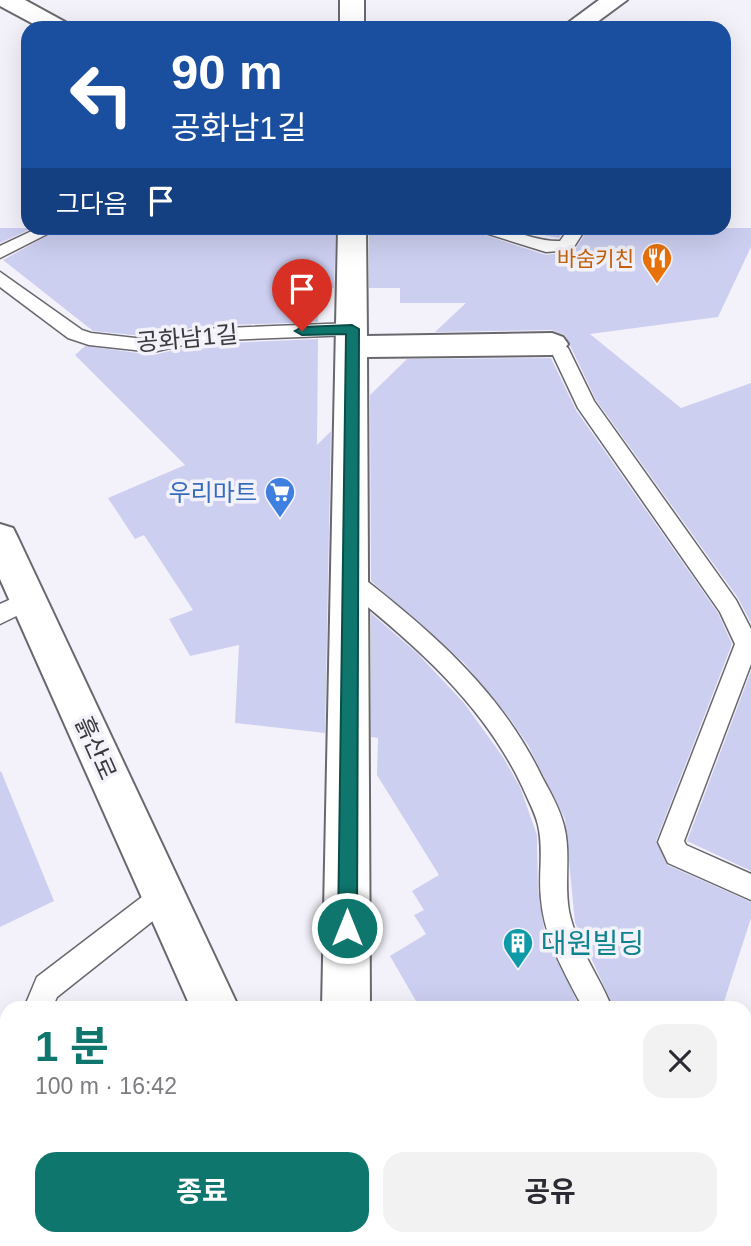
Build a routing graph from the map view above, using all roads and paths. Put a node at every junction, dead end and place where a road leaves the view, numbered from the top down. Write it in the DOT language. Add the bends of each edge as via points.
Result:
graph roads {
  1 [pos="7,0"];
  2 [pos="352,0"];
  3 [pos="615,0"];
  4 [pos="46,21"];
  5 [pos="352,21"];
  6 [pos="584,21"];
  7 [pos="36,235"];
  8 [pos="352,235"];
  9 [pos="511,235"];
  10 [pos="573,235"];
  11 [pos="0,253"];
  12 [pos="0,278"];
  13 [pos="352,338"];
  14 [pos="552,344"];
  15 [pos="0,538"];
  16 [pos="349,580"];
  17 [pos="14,608"];
  18 [pos="751,887"];
  19 [pos="164,896"];
  20 [pos="41,1001"];
  21 [pos="212,1001"];
  22 [pos="346,1001"];
  23 [pos="595,1001"];
  1 -- 4 [label="street"];
  2 -- 5 [label="street"];
  3 -- 6 [label="street"];
  7 -- 11 [label="lane"];
  8 -- 13 [label="street"];
  9 -- 10 [label="lane" via="554,248 566,246"];
  12 -- 13 [label="lane, 공화남1길" via="75,334 89,339 153,346 201,335"];
  13 -- 14 [label="street"];
  13 -- 16 [label="street"];
  14 -- 18 [label="lane" via="561,352 591,412 744,635 743,659 671,842 677,854"];
  15 -- 17 [label="street, 흙산로"];
  16 -- 22 [label="street"];
  16 -- 23 [label="lane" via="427,640 463,677 528,770 551,825 554,902 570,951"];
  17 -- 19 [label="street, 흙산로"];
  19 -- 20 [label="lane" via="47,987"];
  19 -- 21 [label="street, 흙산로"];
}
